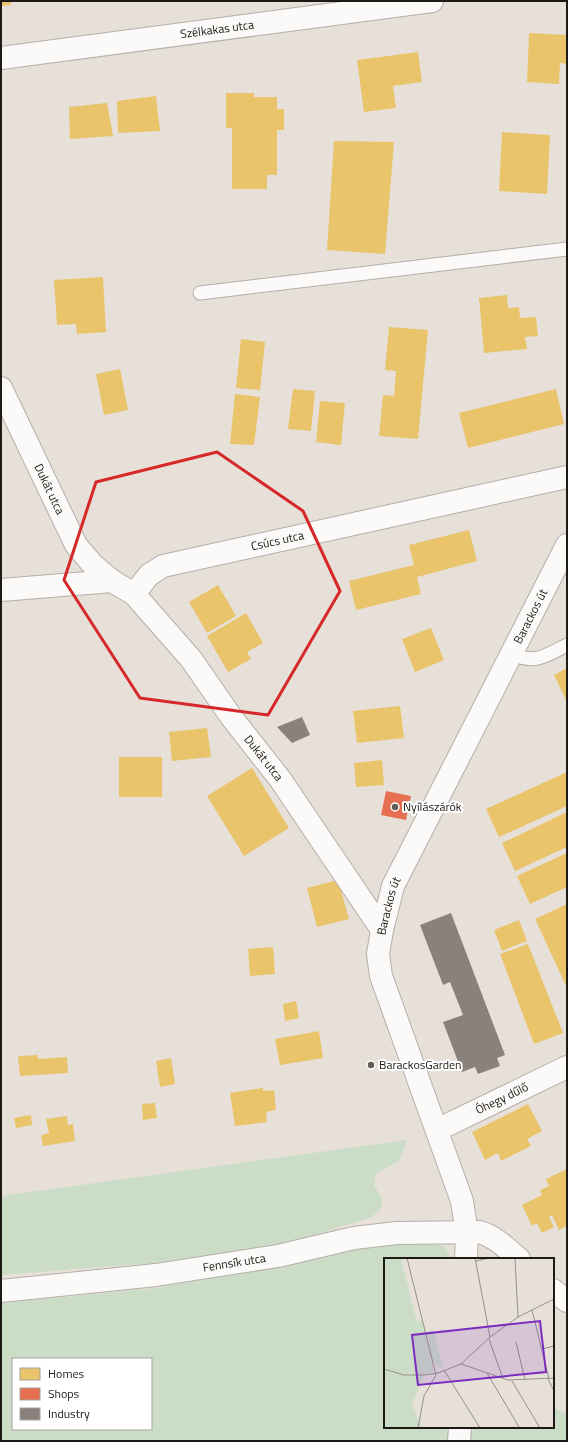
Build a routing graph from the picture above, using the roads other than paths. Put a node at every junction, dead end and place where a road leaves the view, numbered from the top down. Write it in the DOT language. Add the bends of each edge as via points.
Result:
graph roads {
  1 [pos="432,1"];
  2 [pos="313,8"];
  3 [pos="1,58"];
  4 [pos="567,249"];
  5 [pos="200,293"];
  6 [pos="1,388"];
  7 [pos="567,477"];
  8 [pos="567,545"];
  9 [pos="112,581"];
  10 [pos="1,590"];
  11 [pos="134,594"];
  12 [pos="567,645"];
  13 [pos="513,654"];
  14 [pos="382,930"];
  15 [pos="567,1067"];
  16 [pos="437,1130"];
  17 [pos="466,1233"];
  18 [pos="466,1258"];
  19 [pos="517,1258"];
  20 [pos="1,1291"];
  21 [pos="554,1291"];
  22 [pos="567,1301"];
  23 [pos="460,1428"];
  24 [pos="460,1441"];
  1 -- 2 [label="street, Szélkakas utca"];
  2 -- 3 [label="street, Szélkakas utca"];
  4 -- 5 [label="lane"];
  6 -- 9 [label="street, Dukát utca" via="76,545"];
  7 -- 11 [label="street, Csúcs utca" via="163,566 149,575"];
  8 -- 13 [label="street, Barackos út"];
  9 -- 10 [label="street"];
  9 -- 11 [label="street"];
  11 -- 14 [label="street, Dukát utca" via="191,659 232,718 280,779"];
  12 -- 13 [label="lane" via="533,660"];
  13 -- 14 [label="street, Barackos út" via="392,886"];
  14 -- 16 [label="street, Barackos út" via="378,954 380,976"];
  15 -- 16 [label="street, Óhegy dűlő"];
  16 -- 17 [label="street, Barackos út" via="462,1201"];
  17 -- 18 [label="street, Barackos út"];
  17 -- 19 [label="street" via="488,1234"];
  17 -- 20 [label="street, Fennsík utca" via="397,1233 354,1238 278,1256 156,1275"];
  21 -- 22 [label="street"];
  23 -- 24 [label="street"];
}
